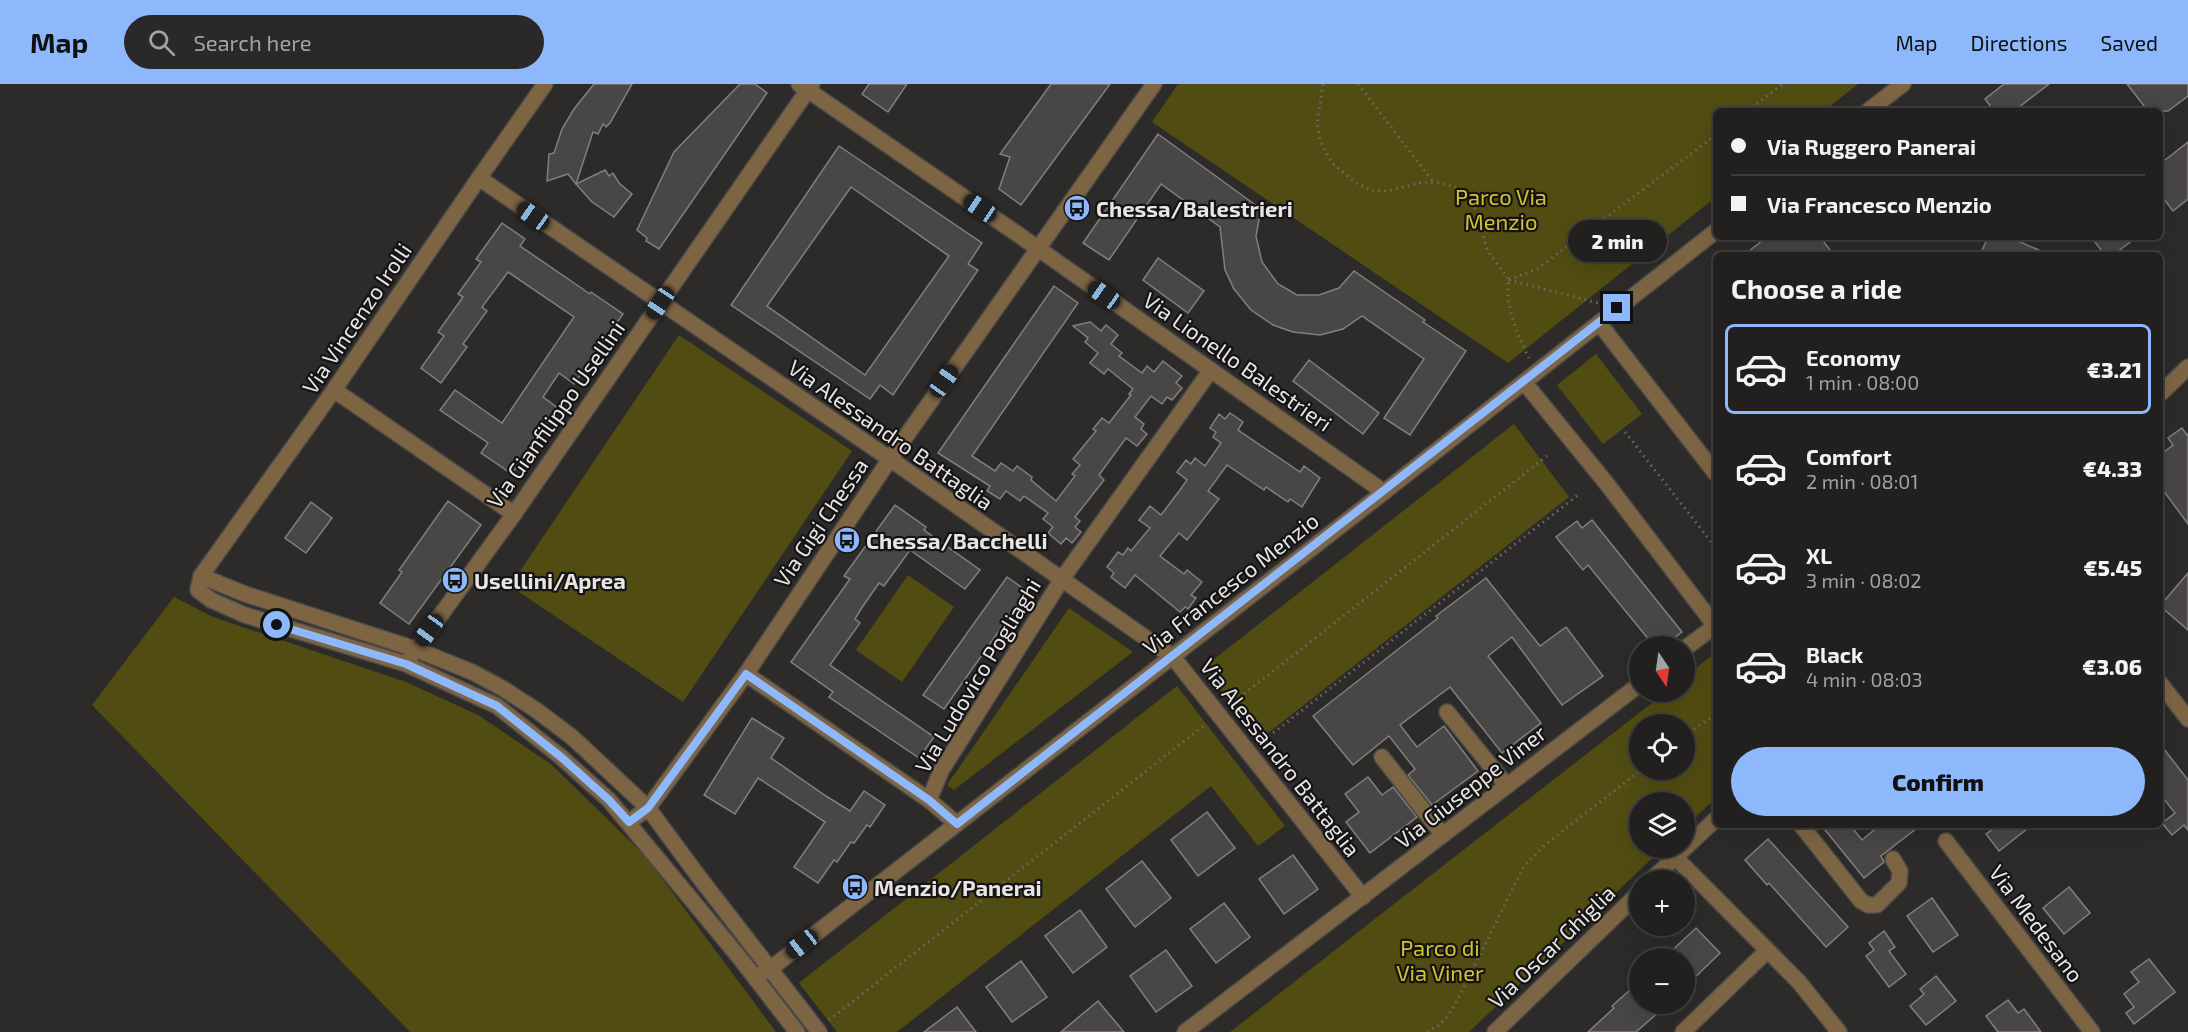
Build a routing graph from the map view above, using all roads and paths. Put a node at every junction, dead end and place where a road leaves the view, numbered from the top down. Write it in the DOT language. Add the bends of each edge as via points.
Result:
graph roads {
  1 [pos="545,84"];
  2 [pos="1154,84"];
  3 [pos="1323,84"];
  4 [pos="1359,84"];
  5 [pos="1783,84"];
  6 [pos="1903,84"];
  7 [pos="806,86"];
  8 [pos="1752,108"];
  9 [pos="1872,108"];
  10 [pos="1713,137"];
  11 [pos="479,178"];
  12 [pos="1434,183"];
  13 [pos="1713,233"];
  14 [pos="1038,249"];
  15 [pos="1509,280"];
  16 [pos="660,303"];
  17 [pos="1617,308"];
  18 [pos="1599,323"];
  19 [pos="2188,367"];
  20 [pos="1211,370"];
  21 [pos="1530,377"];
  22 [pos="334,390"];
  23 [pos="2163,391"];
  24 [pos="1625,432"];
  25 [pos="1546,456"];
  26 [pos="890,459"];
  27 [pos="1713,470"];
  28 [pos="1384,492"];
  29 [pos="1578,495"];
  30 [pos="514,514"];
  31 [pos="1713,544"];
  32 [pos="201,576"];
  33 [pos="1062,579"];
  34 [pos="1713,623"];
  35 [pos="1713,627"];
  36 [pos="1695,641"];
  37 [pos="415,650"];
  38 [pos="1173,657"];
  39 [pos="406,664"];
  40 [pos="746,674"];
  41 [pos="2163,687"];
  42 [pos="1629,692"];
  43 [pos="1447,712"];
  44 [pos="1219,714"];
  45 [pos="1713,716"];
  46 [pos="2188,719"];
  47 [pos="1695,728"];
  48 [pos="1248,752"];
  49 [pos="1382,757"];
  50 [pos="1629,779"];
  51 [pos="1507,786"];
  52 [pos="929,800"];
  53 [pos="648,808"];
  54 [pos="629,822"];
  55 [pos="1713,822"];
  56 [pos="957,824"];
  57 [pos="1803,828"];
  58 [pos="1443,835"];
  59 [pos="1695,838"];
  60 [pos="1946,841"];
  61 [pos="1674,858"];
  62 [pos="1676,858"];
  63 [pos="1893,859"];
  64 [pos="1662,870"];
  65 [pos="1363,897"];
  66 [pos="1629,903"];
  67 [pos="1767,951"];
  68 [pos="770,969"];
  69 [pos="755,978"];
  70 [pos="818,1031"];
  71 [pos="797,1032"];
  72 [pos="1185,1032"];
  73 [pos="1427,1032"];
  74 [pos="1495,1032"];
  75 [pos="1683,1032"];
  76 [pos="1839,1032"];
  77 [pos="2092,1032"];
  1 -- 11 [label="street, Via Vincenzo Irolli"];
  2 -- 14 [label="street, Via Gigi Chessa"];
  3 -- 12 [label="path" via="1317,124 1332,163 1370,190"];
  4 -- 12 [label="path"];
  5 -- 8 [label="path"];
  6 -- 9 [label="street"];
  7 -- 14 [label="street, Via Lionello Balestrieri"];
  7 -- 16 [label="street, Via Gianfilippo Usellini"];
  10 -- 15 [label="path" via="1537,269"];
  11 -- 16 [label="street, Via Alessandro Battaglia"];
  11 -- 22 [label="street, Via Vincenzo Irolli"];
  12 -- 15 [label="path" via="1461,189 1476,211 1487,250"];
  13 -- 17 [label="street, Via Francesco Menzio"];
  14 -- 20 [label="street, Via Lionello Balestrieri"];
  14 -- 26 [label="street, Via Gigi Chessa"];
  15 -- 17 [label="path"];
  15 -- 21 [label="path" via="1507,289"];
  16 -- 26 [label="street, Via Alessandro Battaglia"];
  16 -- 30 [label="street, Via Gianfilippo Usellini"];
  17 -- 18 [label="street, Via Francesco Menzio"];
  18 -- 21 [label="street, Via Francesco Menzio"];
  18 -- 27 [label="street"];
  19 -- 23 [label="street"];
  20 -- 28 [label="street, Via Lionello Balestrieri"];
  20 -- 33 [label="street, Via Ludovico Pogliaghi"];
  21 -- 28 [label="street, Via Francesco Menzio"];
  21 -- 34 [label="street"];
  22 -- 30 [label="street"];
  22 -- 32 [label="street, Via Vincenzo Irolli"];
  24 -- 31 [label="path"];
  25 -- 44 [label="path"];
  26 -- 33 [label="street, Via Alessandro Battaglia"];
  26 -- 40 [label="street, Via Gigi Chessa"];
  28 -- 38 [label="street, Via Francesco Menzio"];
  29 -- 48 [label="path"];
  30 -- 37 [label="street, Via Gianfilippo Usellini"];
  32 -- 37 [label="street"];
  32 -- 39 [label="street" via="198,590 211,600 255,618"];
  33 -- 38 [label="street, Via Alessandro Battaglia"];
  33 -- 52 [label="street, Via Ludovico Pogliaghi" via="941,771"];
  35 -- 36 [label="street"];
  37 -- 39 [label="street, Via Gianfilippo Usellini"];
  37 -- 53 [label="street" via="472,672 536,710 572,737"];
  38 -- 44 [label="street, Via Alessandro Battaglia"];
  38 -- 56 [label="street, Via Francesco Menzio"];
  39 -- 54 [label="street" via="497,706 561,757"];
  40 -- 52 [label="street"];
  40 -- 53 [label="street, Via Gigi Chessa"];
  41 -- 46 [label="street"];
  42 -- 51 [label="street, Via Giuseppe Viner"];
  43 -- 51 [label="street"];
  44 -- 48 [label="street, Via Alessandro Battaglia"];
  44 -- 70 [label="path"];
  45 -- 47 [label="path"];
  48 -- 65 [label="street, Via Alessandro Battaglia"];
  49 -- 58 [label="street"];
  50 -- 73 [label="path" via="1546,843 1524,866 1448,1016"];
  51 -- 58 [label="street, Via Giuseppe Viner"];
  52 -- 56 [label="street"];
  53 -- 54 [label="street, Via Gigi Chessa"];
  53 -- 68 [label="street"];
  54 -- 69 [label="street"];
  55 -- 59 [label="street"];
  56 -- 68 [label="street, Via Francesco Menzio"];
  57 -- 63 [label="street" via="1861,901 1869,905 1877,905 1899,883 1900,871"];
  58 -- 65 [label="street, Via Giuseppe Viner"];
  60 -- 77 [label="street, Via Medesano"];
  61 -- 64 [label="street"];
  62 -- 67 [label="street"];
  65 -- 72 [label="street, Via Giuseppe Viner"];
  66 -- 74 [label="street, Via Oscar Ghiglia"];
  67 -- 75 [label="street"];
  67 -- 76 [label="street" via="1799,982"];
  68 -- 69 [label="street, Via Francesco Menzio"];
  68 -- 70 [label="street"];
  69 -- 71 [label="street"];
}
